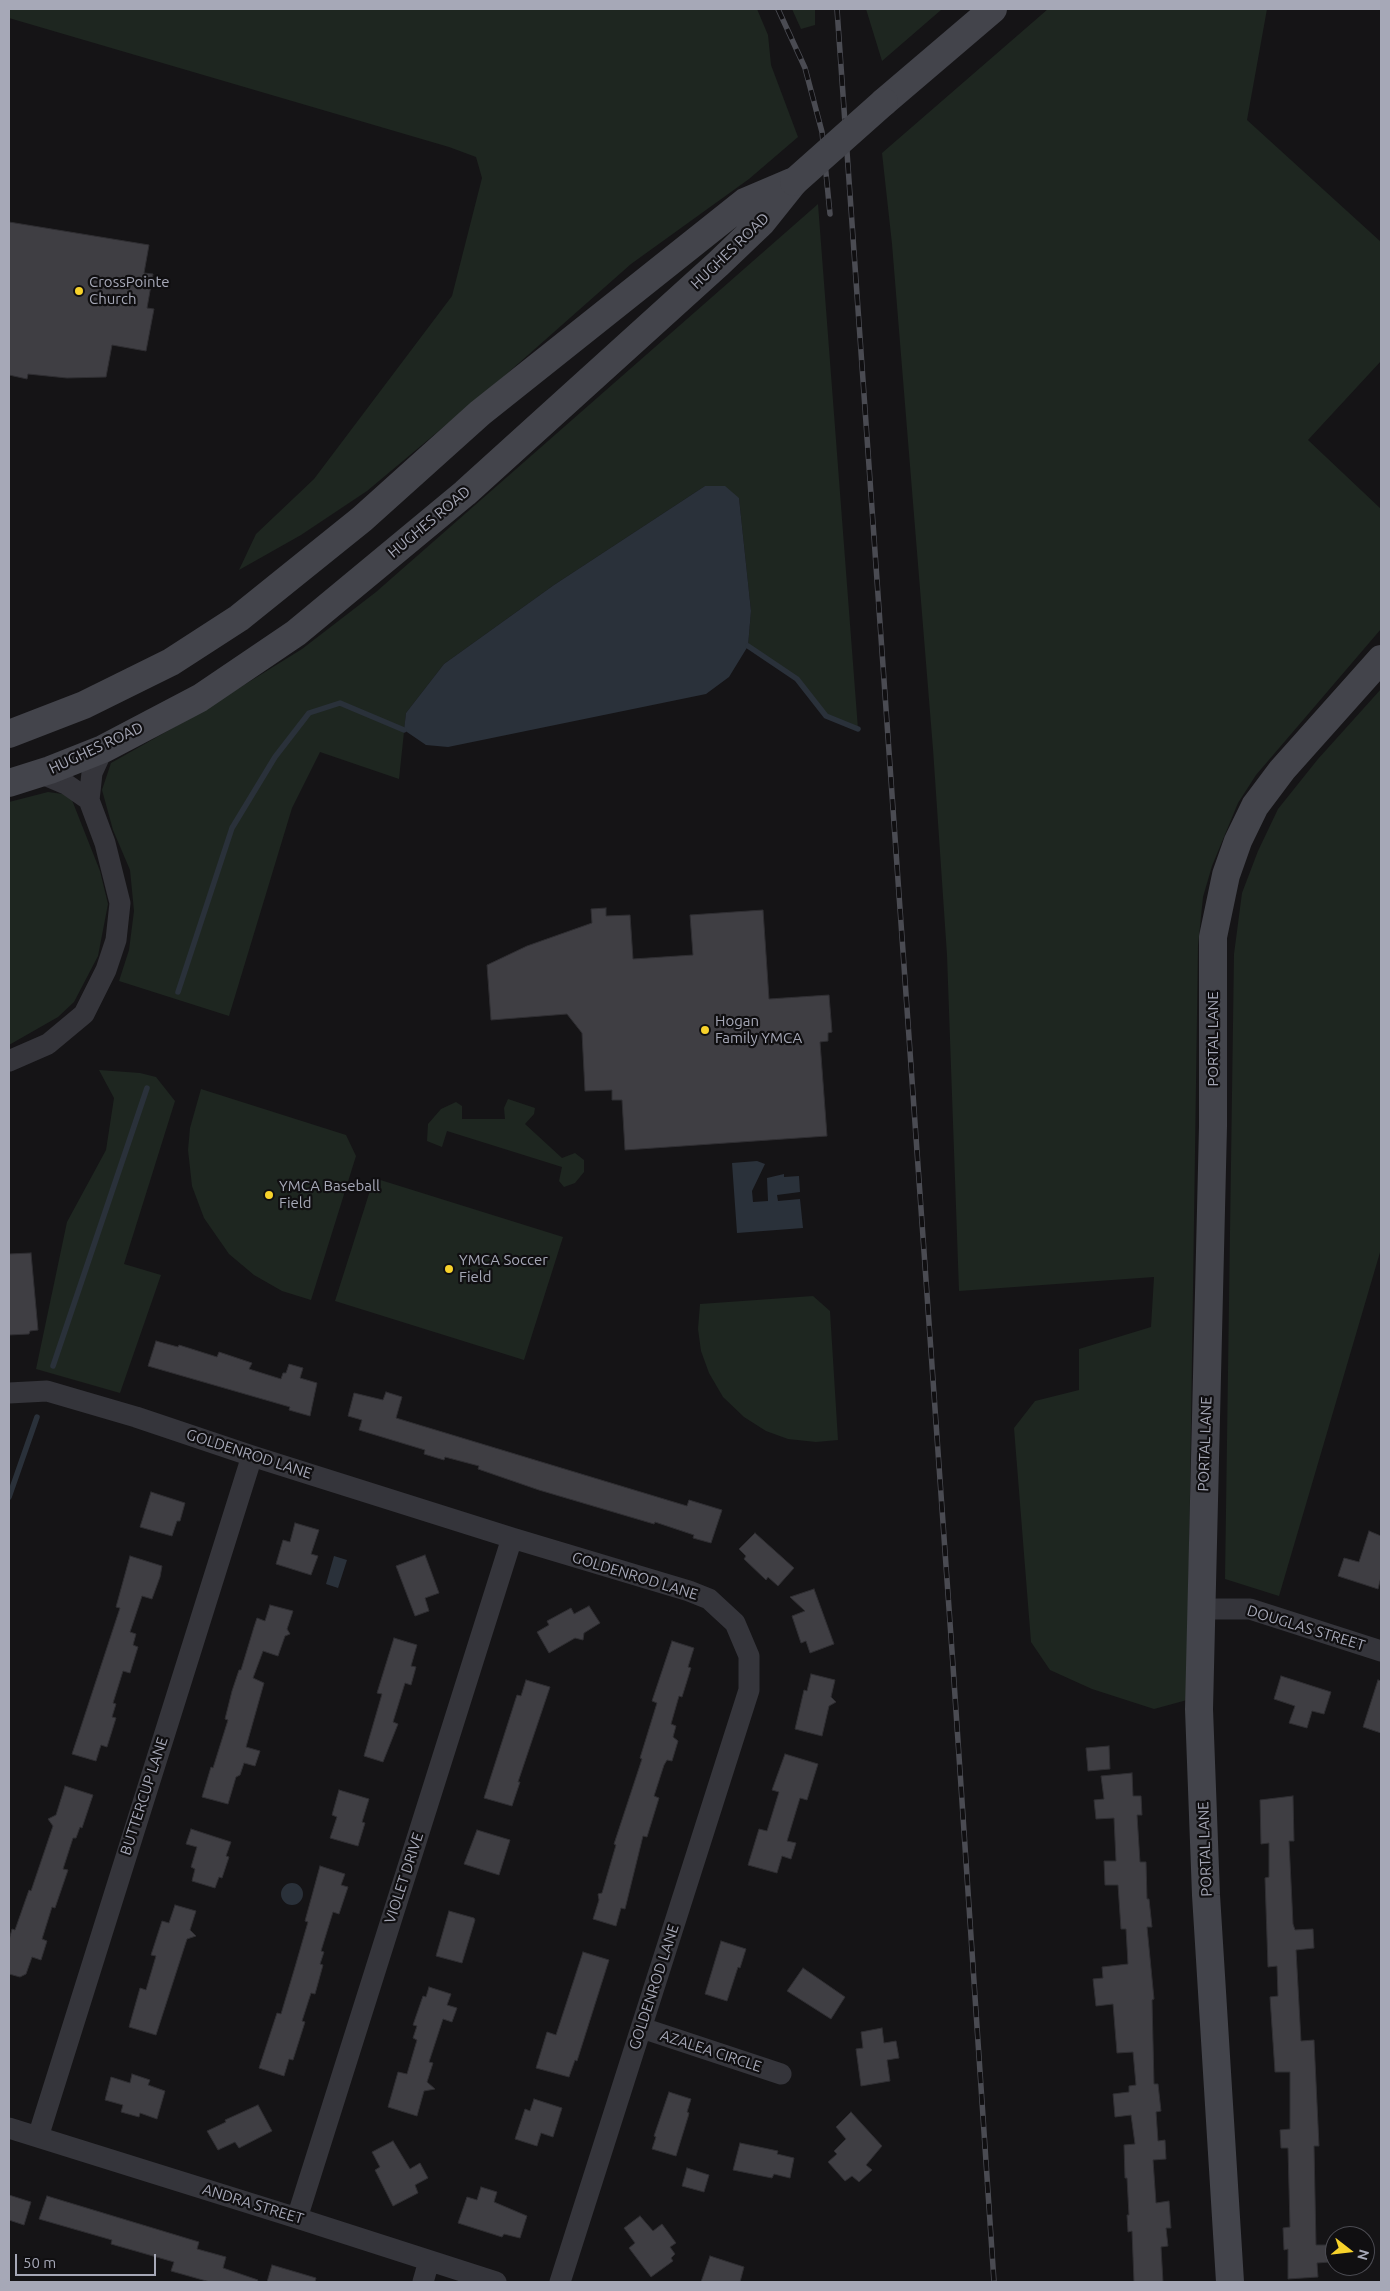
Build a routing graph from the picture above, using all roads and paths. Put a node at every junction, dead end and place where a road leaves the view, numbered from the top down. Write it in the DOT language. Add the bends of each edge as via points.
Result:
graph roads {
  1 [pos="993,9"];
  2 [pos="794,182"];
  3 [pos="1381,659"];
  4 [pos="9,734"];
  5 [pos="103,749"];
  6 [pos="40,773"];
  7 [pos="9,783"];
  8 [pos="89,800"];
  9 [pos="9,1061"];
  10 [pos="9,1393"];
  11 [pos="252,1456"];
  12 [pos="512,1538"];
  13 [pos="1200,1609"];
  14 [pos="1381,1651"];
  15 [pos="642,2028"];
  16 [pos="781,2074"];
  17 [pos="9,2128"];
  18 [pos="38,2137"];
  19 [pos="297,2218"];
  20 [pos="429,2261"];
  21 [pos="423,2282"];
  22 [pos="496,2282"];
  23 [pos="560,2282"];
  24 [pos="1230,2282"];
  1 -- 2 [label="main road, HUGHES ROAD, bridge"];
  2 -- 4 [label="main road, HUGHES ROAD" via="745,202 480,413 362,519 239,618 171,662 84,705"];
  2 -- 5 [label="main road, HUGHES ROAD" via="762,222 718,264 465,492 296,633 200,698"];
  3 -- 13 [label="main road, PORTAL LANE" via="1282,770 1256,806 1235,849 1218,905 1213,937 1213,1126"];
  5 -- 6 [label="main road, HUGHES ROAD"];
  5 -- 8 [label="street" via="92,773"];
  6 -- 7 [label="main road, HUGHES ROAD"];
  6 -- 8 [label="street" via="66,784"];
  8 -- 9 [label="street" via="106,843 120,903 116,940 106,970 84,1014 48,1044"];
  10 -- 11 [label="street, GOLDENROD LANE" via="47,1391"];
  11 -- 12 [label="street, GOLDENROD LANE"];
  11 -- 18 [label="street, BUTTERCUP LANE"];
  12 -- 15 [label="street, GOLDENROD LANE" via="709,1599 735,1623 749,1656 749,1690"];
  12 -- 19 [label="street, VIOLET DRIVE"];
  13 -- 14 [label="street, DOUGLAS STREET" via="1250,1609"];
  13 -- 24 [label="main road, PORTAL LANE" via="1199,1709 1206,1895"];
  15 -- 16 [label="street, AZALEA CIRCLE"];
  15 -- 23 [label="street, GOLDENROD LANE"];
  17 -- 18 [label="street, ANDRA STREET"];
  18 -- 19 [label="street, ANDRA STREET"];
  19 -- 20 [label="street, ANDRA STREET"];
  20 -- 21 [label="street"];
  20 -- 22 [label="street, ANDRA STREET"];
}
